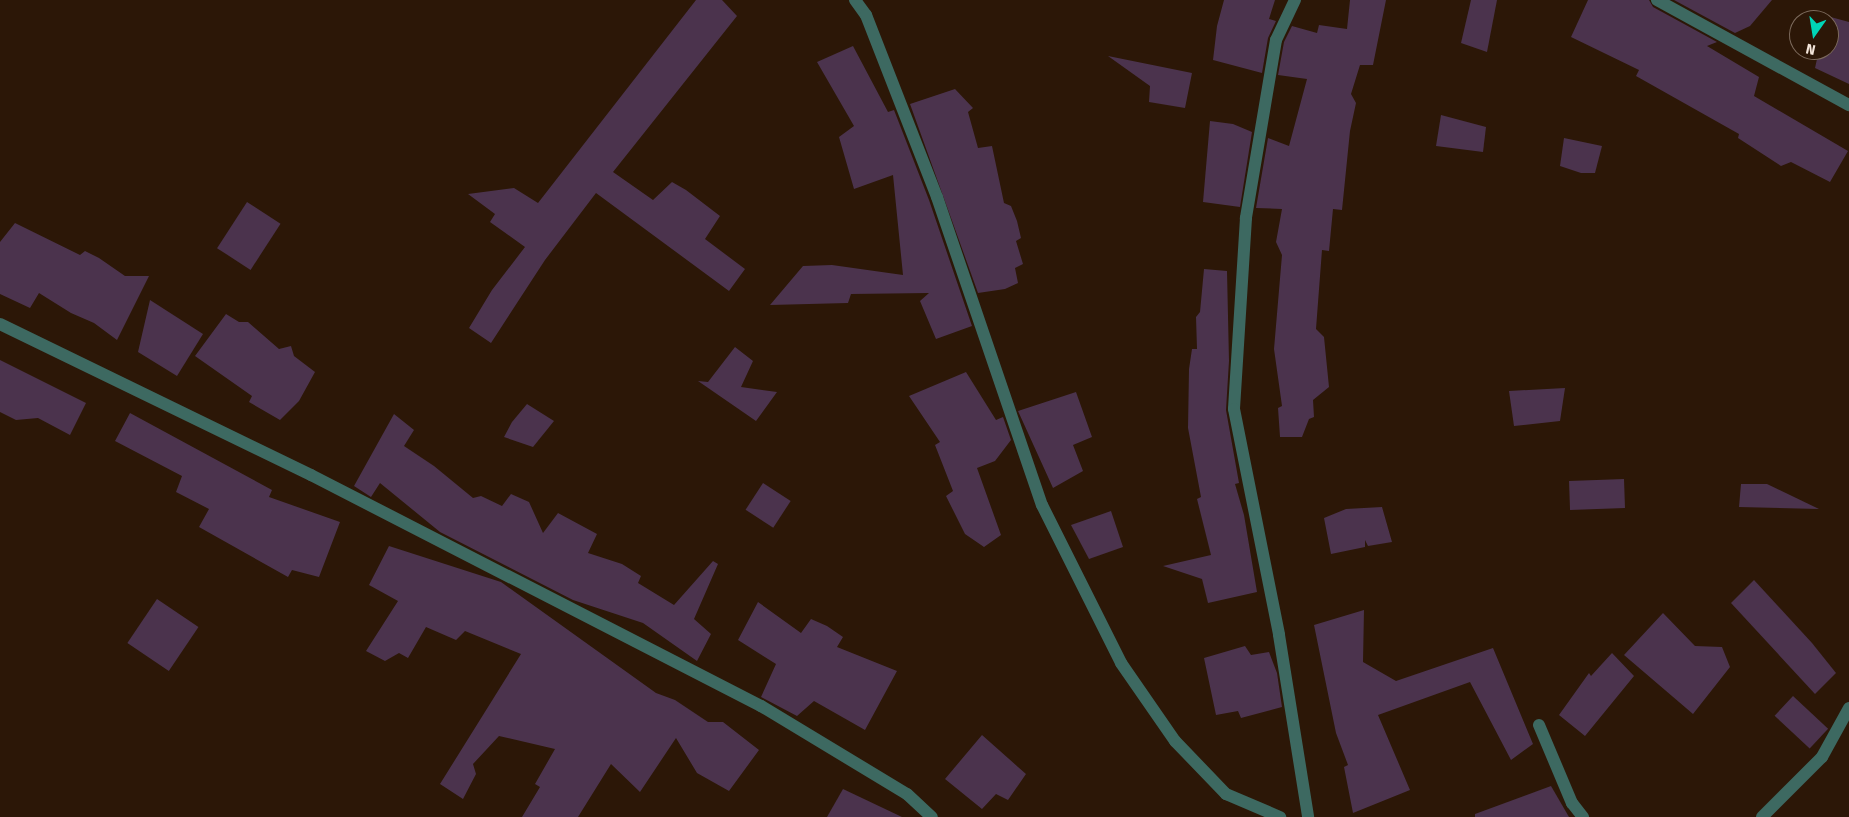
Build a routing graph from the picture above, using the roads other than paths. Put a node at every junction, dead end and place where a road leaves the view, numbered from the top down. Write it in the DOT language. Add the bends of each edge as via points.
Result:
graph roads {
  1 [pos="856,0"];
  2 [pos="1295,0"];
  3 [pos="1657,0"];
  4 [pos="1849,105"];
  5 [pos="0,324"];
  6 [pos="1849,708"];
  7 [pos="1539,725"];
  8 [pos="932,817"];
  9 [pos="1280,817"];
  10 [pos="1308,817"];
  11 [pos="1583,817"];
  12 [pos="1762,817"];
  1 -- 9 [label="street" via="866,15 936,197 1042,505 1121,663 1175,741 1226,794"];
  2 -- 10 [label="street" via="1276,40 1246,218 1234,409 1279,635"];
  3 -- 4 [label="street"];
  5 -- 8 [label="street" via="311,475 761,706 907,794"];
  6 -- 12 [label="street" via="1822,757"];
  7 -- 11 [label="street" via="1572,803"];
}
